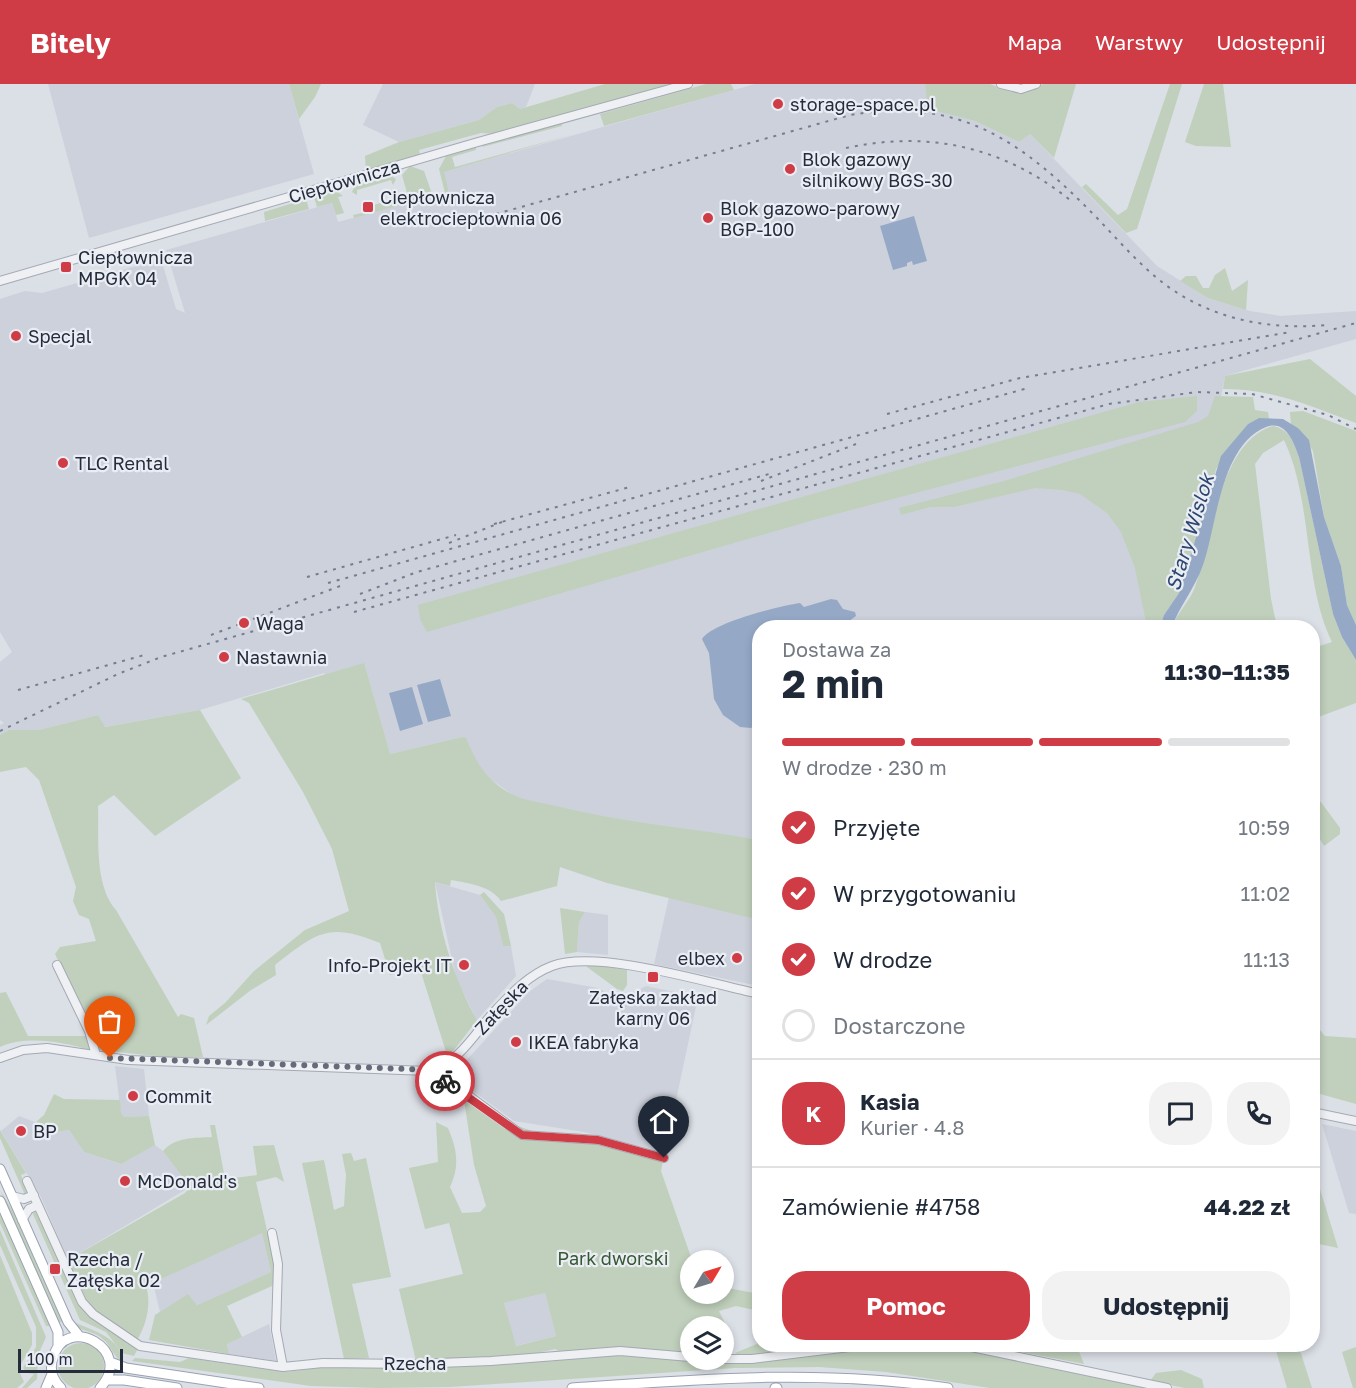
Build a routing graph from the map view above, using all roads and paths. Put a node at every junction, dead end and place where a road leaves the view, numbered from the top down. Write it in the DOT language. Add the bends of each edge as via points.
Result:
graph roads {
  1 [pos="688,84"];
  2 [pos="1001,84"];
  3 [pos="1036,84"];
  4 [pos="0,281"];
  5 [pos="57,965"];
  6 [pos="752,993"];
  7 [pos="96,1056"];
  8 [pos="0,1058"];
  9 [pos="434,1070"];
  10 [pos="1320,1114"];
  11 [pos="1356,1121"];
  12 [pos="664,1158"];
  13 [pos="0,1169"];
  14 [pos="27,1180"];
  15 [pos="34,1195"];
  16 [pos="12,1196"];
  17 [pos="0,1201"];
  18 [pos="38,1205"];
  19 [pos="22,1220"];
  20 [pos="272,1233"];
  21 [pos="80,1337"];
  22 [pos="58,1347"];
  23 [pos="809,1352"];
  24 [pos="995,1352"];
  25 [pos="680,1356"];
  26 [pos="734,1359"];
  27 [pos="110,1362"];
  28 [pos="283,1367"];
  29 [pos="52,1374"];
  30 [pos="104,1384"];
  31 [pos="46,1388"];
  32 [pos="61,1388"];
  33 [pos="177,1388"];
  34 [pos="259,1388"];
  35 [pos="572,1388"];
  36 [pos="948,1388"];
  37 [pos="1167,1388"];
  1 -- 4 [label="street, Ciepłownicza"];
  2 -- 3 [label="street" via="1021,89"];
  5 -- 7 [label="street" via="89,1031"];
  6 -- 9 [label="street, Załęska" via="614,963 564,962 521,985 452,1060"];
  7 -- 8 [label="street" via="47,1048 23,1050"];
  7 -- 9 [label="street" via="159,1062"];
  9 -- 12 [label="street" via="522,1135 598,1140"];
  10 -- 11 [label="street"];
  13 -- 16 [label="main road"];
  14 -- 15 [label="street"];
  15 -- 16 [label="street" via="24,1199"];
  15 -- 18 [label="street"];
  16 -- 19 [label="main road"];
  17 -- 22 [label="main road" via="56,1328"];
  18 -- 19 [label="street" via="29,1209"];
  18 -- 28 [label="street, Rzecha" via="82,1302 140,1346"];
  19 -- 21 [label="main road" via="68,1322"];
  20 -- 28 [label="street" via="278,1264 275,1316"];
  21 -- 22 [label="main road"];
  21 -- 27 [label="main road" via="100,1344"];
  22 -- 29 [label="main road" via="52,1360"];
  23 -- 26 [label="street"];
  24 -- 37 [label="street"];
  25 -- 28 [label="street, Rzecha" via="621,1351 490,1361"];
  27 -- 30 [label="main road"];
  27 -- 34 [label="main road" via="126,1368"];
  29 -- 31 [label="main road"];
  29 -- 32 [label="main road"];
  30 -- 33 [label="main road" via="124,1380"];
  35 -- 36 [label="main road" via="802,1376 888,1380"];
}
